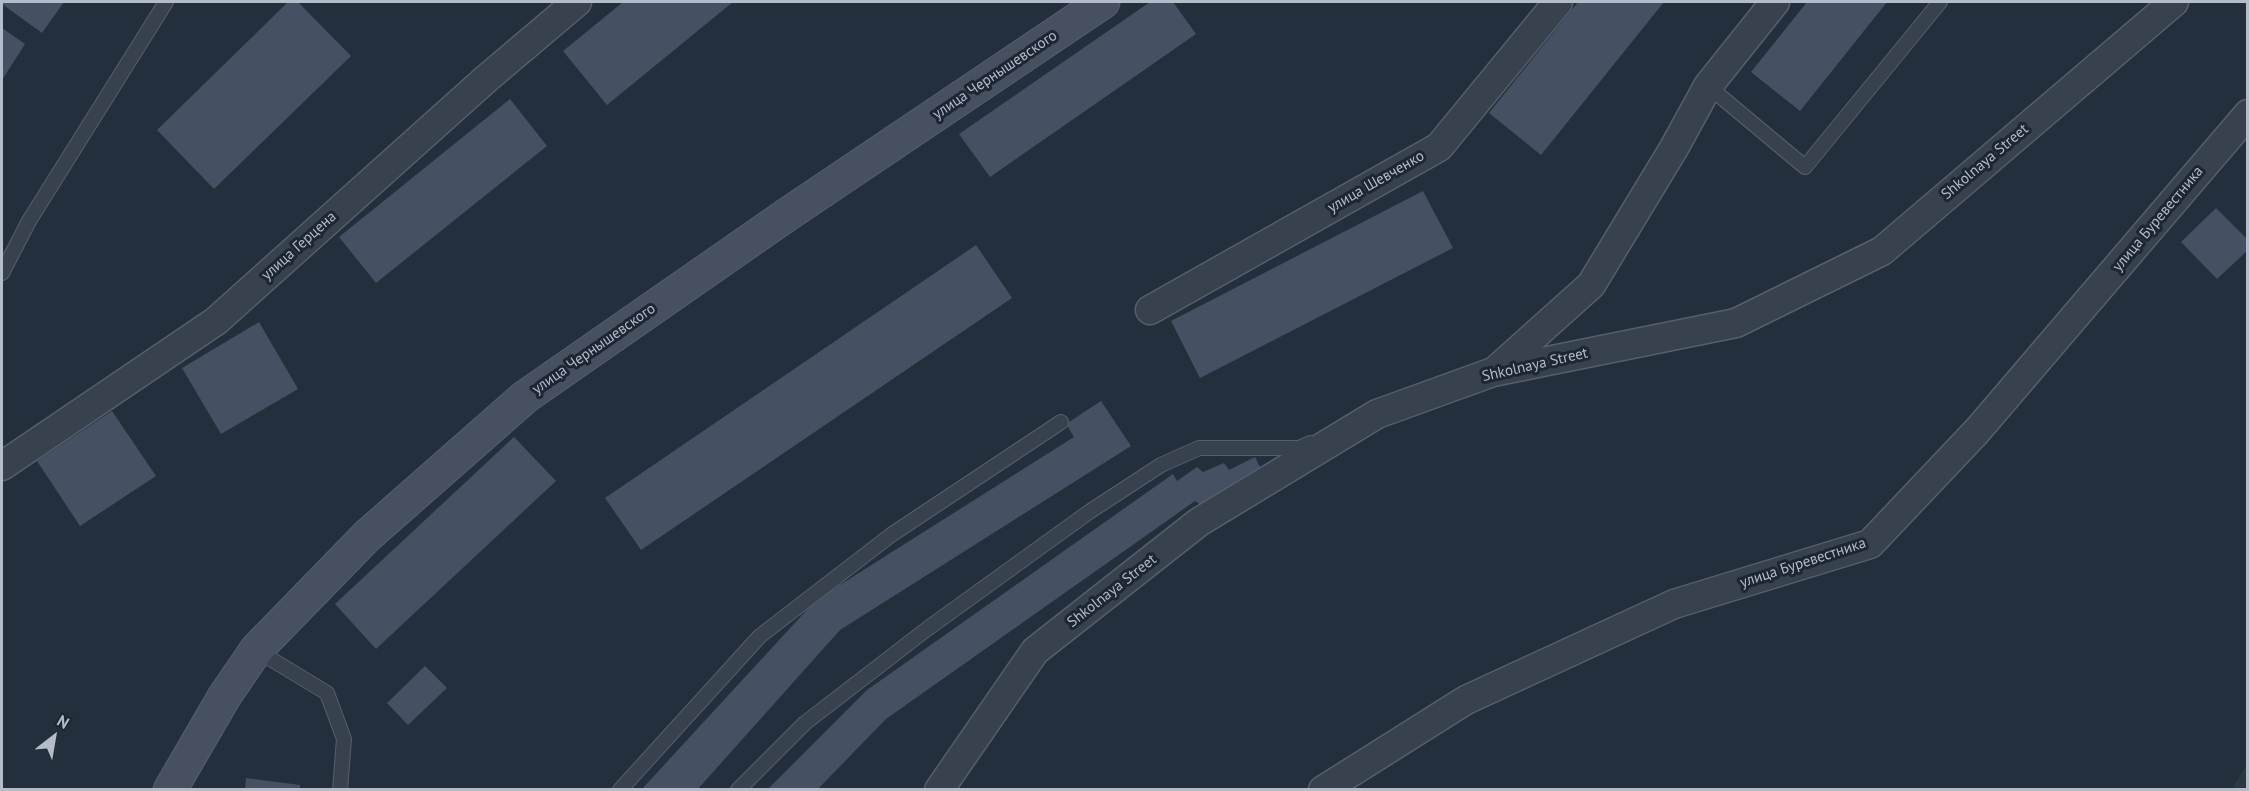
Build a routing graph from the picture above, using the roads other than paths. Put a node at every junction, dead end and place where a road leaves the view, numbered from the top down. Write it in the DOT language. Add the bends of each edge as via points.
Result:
graph roads {
  1 [pos="166,2"];
  2 [pos="577,2"];
  3 [pos="1103,2"];
  4 [pos="1558,2"];
  5 [pos="1774,2"];
  6 [pos="1940,2"];
  7 [pos="2174,2"];
  8 [pos="1708,86"];
  9 [pos="2247,114"];
  10 [pos="2,273"];
  11 [pos="1150,310"];
  12 [pos="1493,372"];
  13 [pos="1377,414"];
  14 [pos="1061,422"];
  15 [pos="2,466"];
  16 [pos="256,650"];
  17 [pos="170,789"];
  18 [pos="340,789"];
  19 [pos="620,789"];
  20 [pos="738,789"];
  21 [pos="939,789"];
  22 [pos="1323,789"];
  1 -- 10 [label="lane" via="29,221"];
  2 -- 15 [label="street, улица Герцена" via="216,321"];
  3 -- 16 [label="main road, улица Чернышевского" via="525,397 367,536"];
  4 -- 11 [label="street, улица Шевченко" via="1438,147"];
  5 -- 8 [label="street"];
  6 -- 8 [label="lane" via="1805,167"];
  7 -- 12 [label="street, Shkolnaya Street" via="1882,251 1736,323"];
  8 -- 12 [label="street" via="1591,285"];
  9 -- 22 [label="street, улица Буревестника" via="1977,431 1870,544 1674,604 1466,700"];
  12 -- 13 [label="street, Shkolnaya Street"];
  13 -- 20 [label="lane" via="1299,448 1199,448 1161,465 927,629 805,723"];
  13 -- 21 [label="street, Shkolnaya Street" via="1199,522 1035,651"];
  14 -- 19 [label="lane" via="891,535 760,636"];
  16 -- 17 [label="main road, улица Чернышевского"];
  16 -- 18 [label="lane" via="327,693 344,739"];
}
